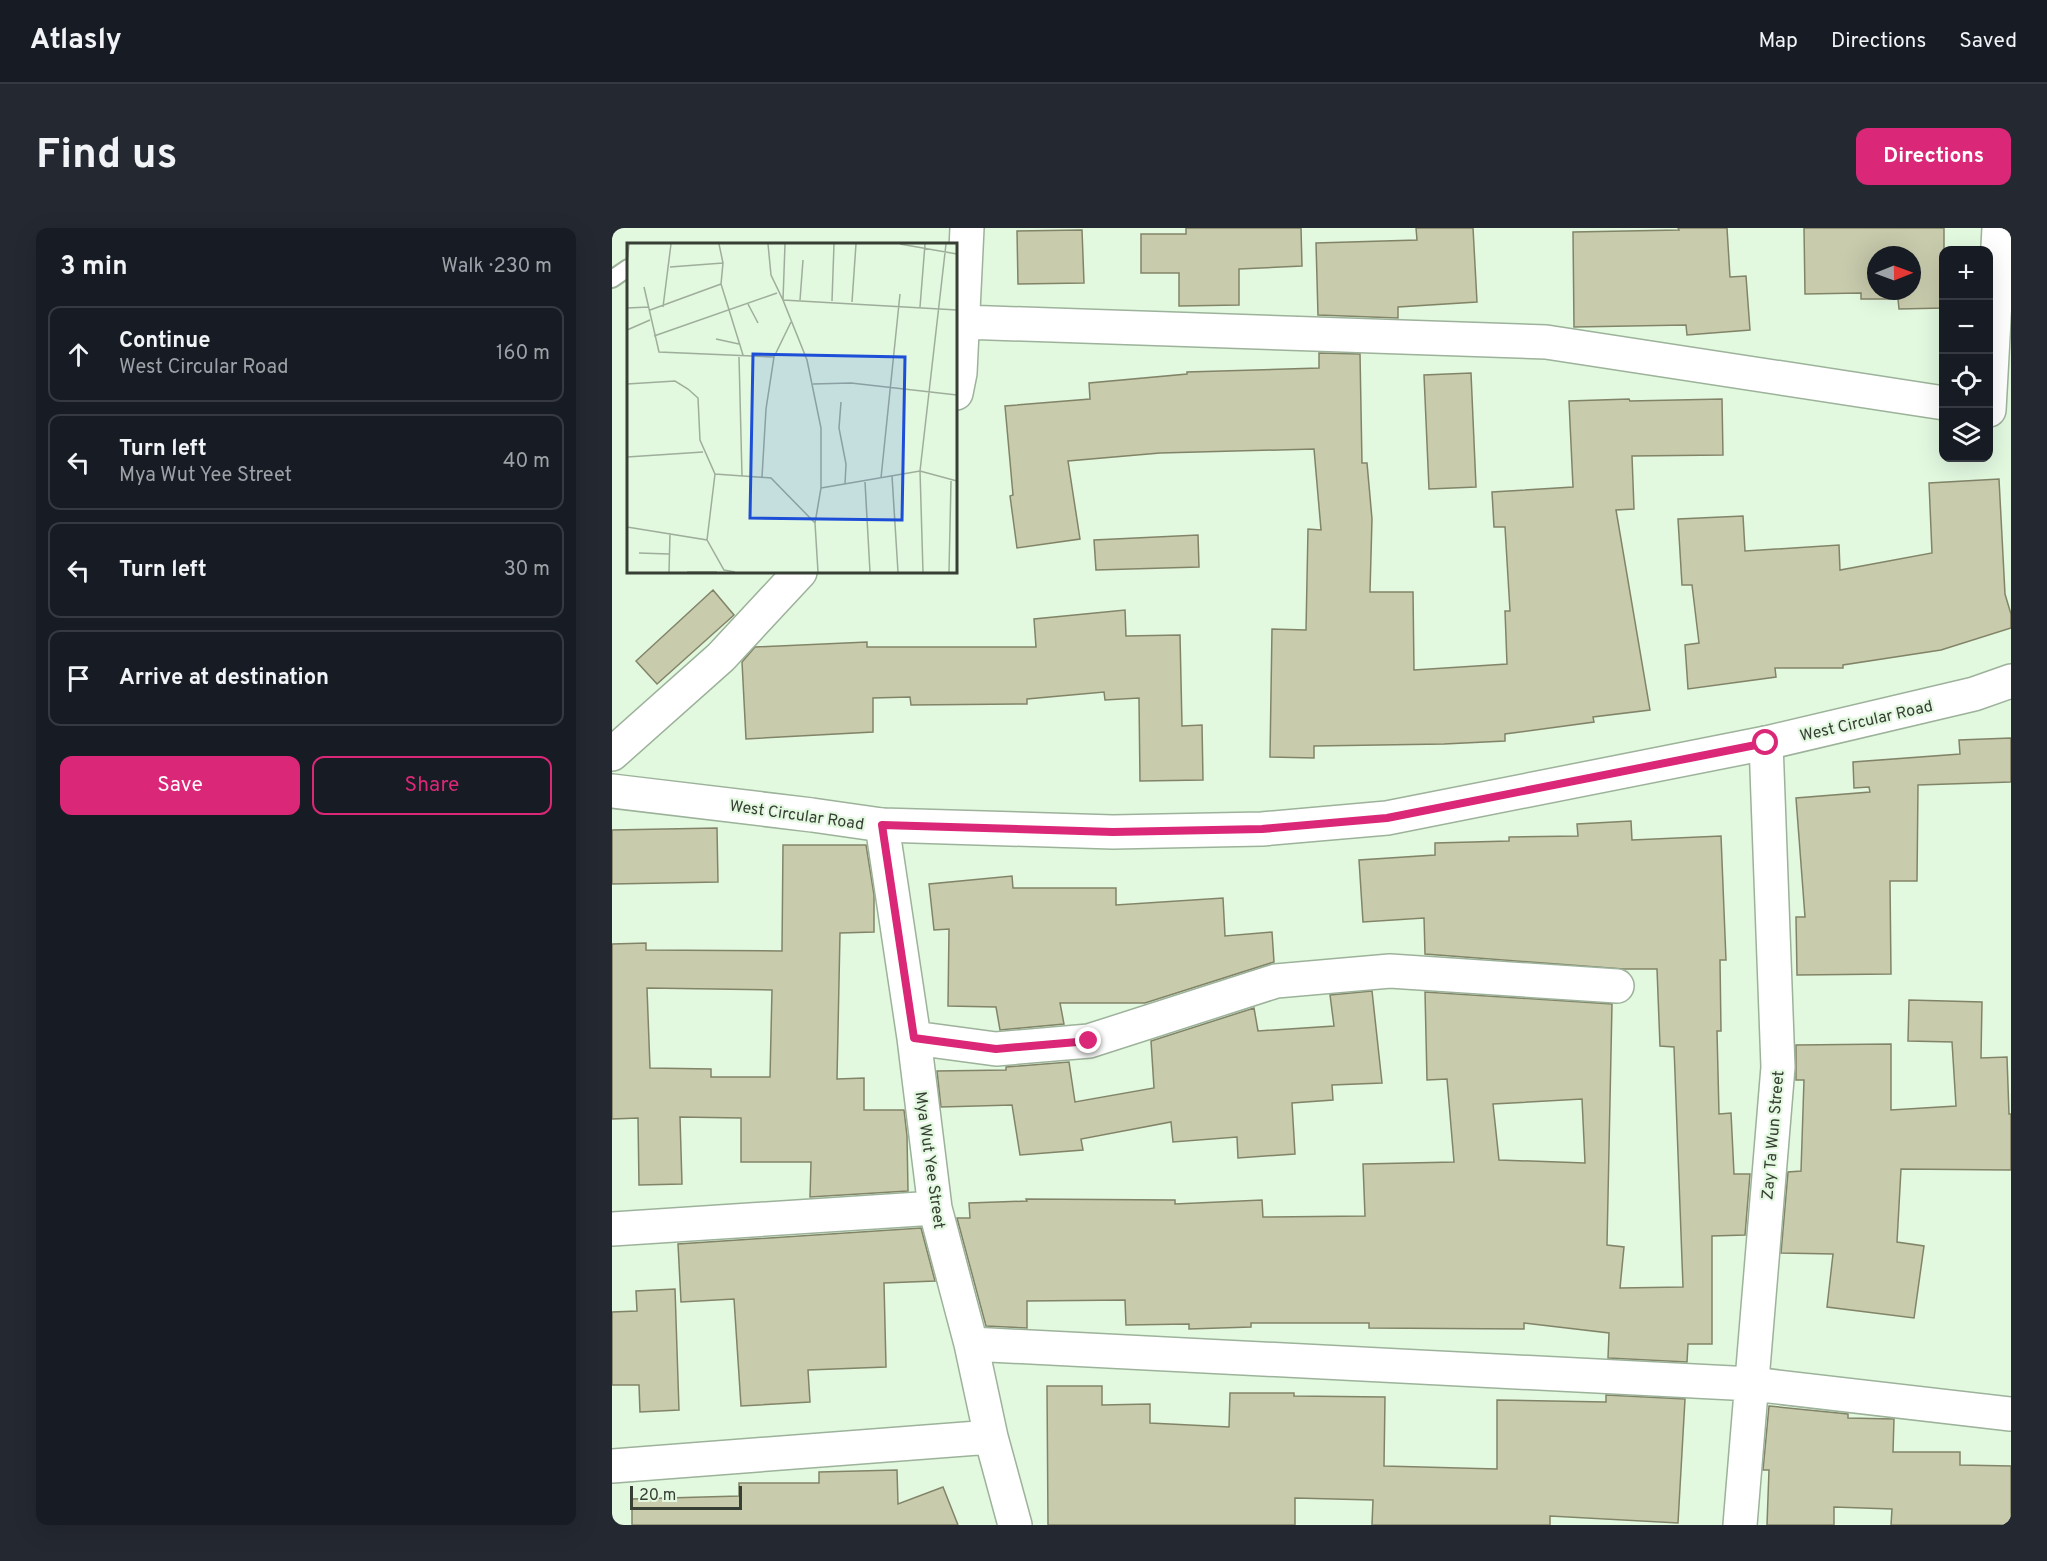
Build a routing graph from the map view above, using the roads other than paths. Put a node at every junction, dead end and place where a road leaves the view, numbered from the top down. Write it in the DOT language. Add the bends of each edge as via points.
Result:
graph roads {
  1 [pos="967,228"];
  2 [pos="1999,228"];
  3 [pos="627,269"];
  4 [pos="612,279"];
  5 [pos="963,322"];
  6 [pos="957,388"];
  7 [pos="1939,402"];
  8 [pos="1989,408"];
  9 [pos="1993,412"];
  10 [pos="2011,420"];
  11 [pos="799,573"];
  12 [pos="2011,681"];
  13 [pos="1766,743"];
  14 [pos="612,754"];
  15 [pos="612,791"];
  16 [pos="882,825"];
  17 [pos="1617,986"];
  18 [pos="914,1038"];
  19 [pos="935,1208"];
  20 [pos="612,1228"];
  21 [pos="971,1344"];
  22 [pos="1752,1384"];
  23 [pos="2011,1414"];
  24 [pos="991,1437"];
  25 [pos="612,1466"];
  26 [pos="1015,1525"];
  27 [pos="1740,1525"];
  1 -- 5 [label="street"];
  2 -- 8 [label="street"];
  3 -- 4 [label="lane"];
  5 -- 6 [label="street"];
  5 -- 7 [label="street" via="1546,342"];
  9 -- 10 [label="street"];
  11 -- 14 [label="street" via="721,657"];
  12 -- 13 [label="street, West Circular Road" via="1974,694"];
  13 -- 16 [label="street, West Circular Road" via="1387,818 1262,829 1113,832"];
  13 -- 22 [label="street, Zay Ta Wun Street" via="1778,1067"];
  15 -- 16 [label="street, West Circular Road"];
  16 -- 18 [label="street, Mya Wut Yee Street"];
  17 -- 18 [label="street" via="1390,971 1276,981 1089,1041 996,1049"];
  18 -- 19 [label="street, Mya Wut Yee Street"];
  19 -- 20 [label="street"];
  19 -- 21 [label="street, Mya Wut Yee Street"];
  21 -- 22 [label="street"];
  21 -- 24 [label="street, Mya Wut Yee Street"];
  22 -- 23 [label="street"];
  22 -- 27 [label="street, Zay Ta Wun Street"];
  24 -- 25 [label="street"];
  24 -- 26 [label="street, Mya Wut Yee Street"];
}
